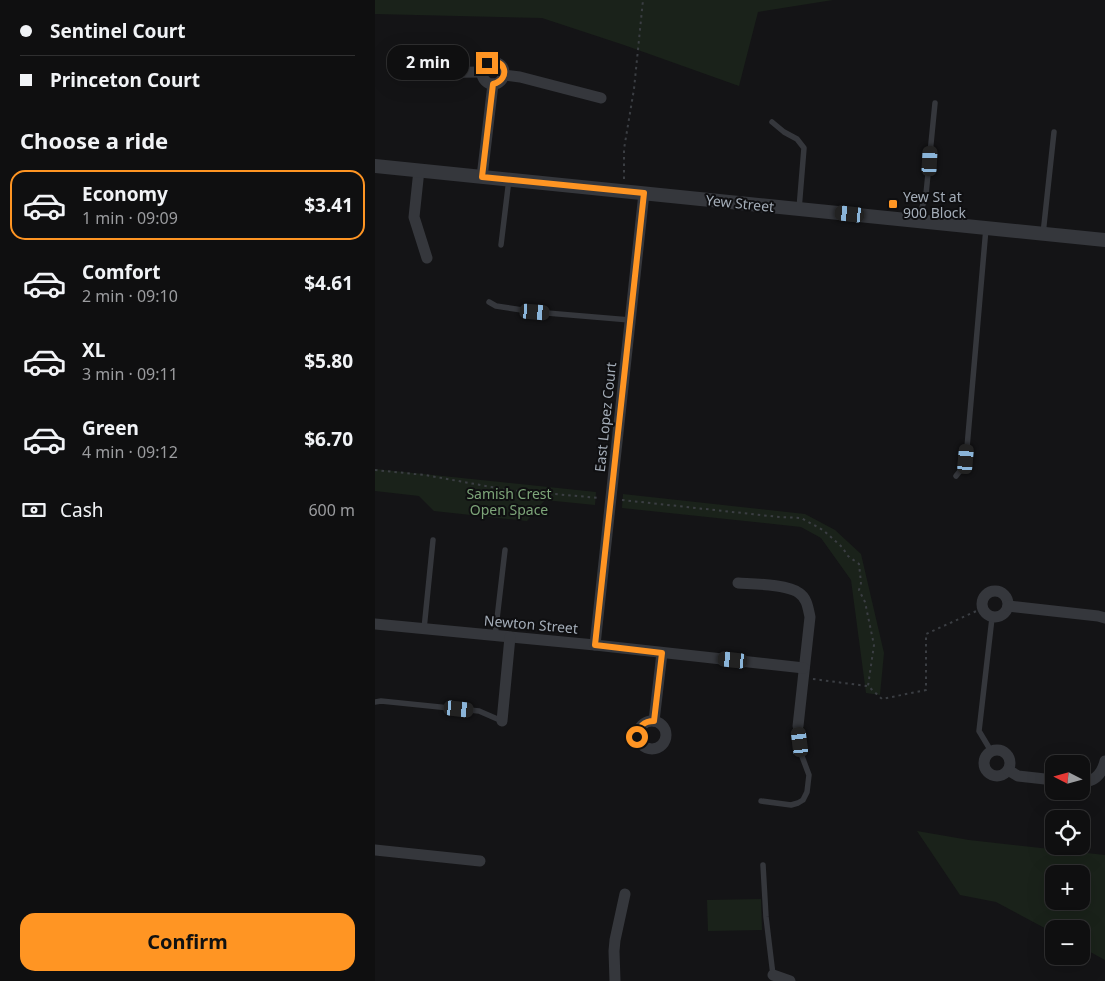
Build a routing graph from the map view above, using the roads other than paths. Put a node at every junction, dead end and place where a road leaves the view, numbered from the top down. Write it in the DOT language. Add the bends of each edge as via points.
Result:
graph roads {
  1 [pos="481,72"];
  2 [pos="406,73"];
  3 [pos="504,75"];
  4 [pos="493,84"];
  5 [pos="601,98"];
  6 [pos="935,103"];
  7 [pos="772,122"];
  8 [pos="1054,132"];
  9 [pos="375,166"];
  10 [pos="419,170"];
  11 [pos="482,177"];
  12 [pos="509,180"];
  13 [pos="644,193"];
  14 [pos="799,209"];
  15 [pos="918,221"];
  16 [pos="986,228"];
  17 [pos="1043,234"];
  18 [pos="1105,240"];
  19 [pos="501,245"];
  20 [pos="427,258"];
  21 [pos="489,302"];
  22 [pos="630,320"];
  23 [pos="956,476"];
  24 [pos="433,540"];
  25 [pos="505,550"];
  26 [pos="738,583"];
  27 [pos="1008,606"];
  28 [pos="992,618"];
  29 [pos="1105,618"];
  30 [pos="375,624"];
  31 [pos="424,629"];
  32 [pos="495,636"];
  33 [pos="510,637"];
  34 [pos="595,645"];
  35 [pos="662,653"];
  36 [pos="803,672"];
  37 [pos="375,702"];
  38 [pos="502,721"];
  39 [pos="654,721"];
  40 [pos="798,726"];
  41 [pos="991,751"];
  42 [pos="1105,761"];
  43 [pos="1007,770"];
  44 [pos="1045,779"];
  45 [pos="1090,781"];
  46 [pos="761,801"];
  47 [pos="375,850"];
  48 [pos="479,861"];
  49 [pos="763,865"];
  50 [pos="625,894"];
  51 [pos="773,974"];
  52 [pos="615,981"];
  53 [pos="790,981"];
  1 -- 2 [label="street"];
  1 -- 3 [label="street" via="492,61 501,65"];
  1 -- 4 [label="street" via="485,81"];
  3 -- 4 [label="street" via="502,80"];
  3 -- 5 [label="street"];
  4 -- 11 [label="street"];
  6 -- 15 [label="lane" via="926,194"];
  7 -- 14 [label="lane" via="797,139 804,148"];
  8 -- 17 [label="lane"];
  9 -- 10 [label="street, Yew Street"];
  10 -- 11 [label="street, Yew Street"];
  10 -- 20 [label="street" via="414,217"];
  11 -- 12 [label="street, Yew Street"];
  12 -- 13 [label="street, Yew Street"];
  12 -- 19 [label="lane"];
  13 -- 14 [label="street, Yew Street"];
  13 -- 22 [label="street, East Lopez Court"];
  14 -- 15 [label="street, Yew Street"];
  15 -- 16 [label="street, Yew Street"];
  16 -- 17 [label="street, Yew Street"];
  16 -- 23 [label="lane" via="966,459"];
  17 -- 18 [label="street, Yew Street"];
  21 -- 22 [label="lane" via="535,312"];
  22 -- 34 [label="street, East Lopez Court"];
  24 -- 31 [label="lane"];
  25 -- 32 [label="lane"];
  26 -- 36 [label="street" via="787,587 799,592 807,602 810,617"];
  27 -- 28 [label="street" via="1004,615"];
  27 -- 28 [label="street" via="1002,593 987,594 983,608"];
  27 -- 29 [label="street"];
  28 -- 41 [label="lane" via="979,731"];
  30 -- 31 [label="street, Newton Street"];
  31 -- 32 [label="street, Newton Street"];
  32 -- 33 [label="street, Newton Street"];
  33 -- 34 [label="street, Newton Street"];
  33 -- 38 [label="street"];
  34 -- 35 [label="street, Newton Street"];
  35 -- 36 [label="street, Newton Street"];
  35 -- 39 [label="street"];
  36 -- 40 [label="street"];
  37 -- 38 [label="lane" via="479,711"];
  40 -- 46 [label="lane" via="800,751 809,776 807,792 803,800 791,805"];
  41 -- 43 [label="street" via="998,750 1007,755 1010,765"];
  41 -- 43 [label="street" via="985,756 987,771 1000,776"];
  42 -- 45 [label="street" via="1099,776"];
  43 -- 44 [label="street" via="1018,776"];
  47 -- 48 [label="street"];
  49 -- 51 [label="lane"];
  50 -- 52 [label="street" via="615,940"];
  51 -- 53 [label="street"];
}
